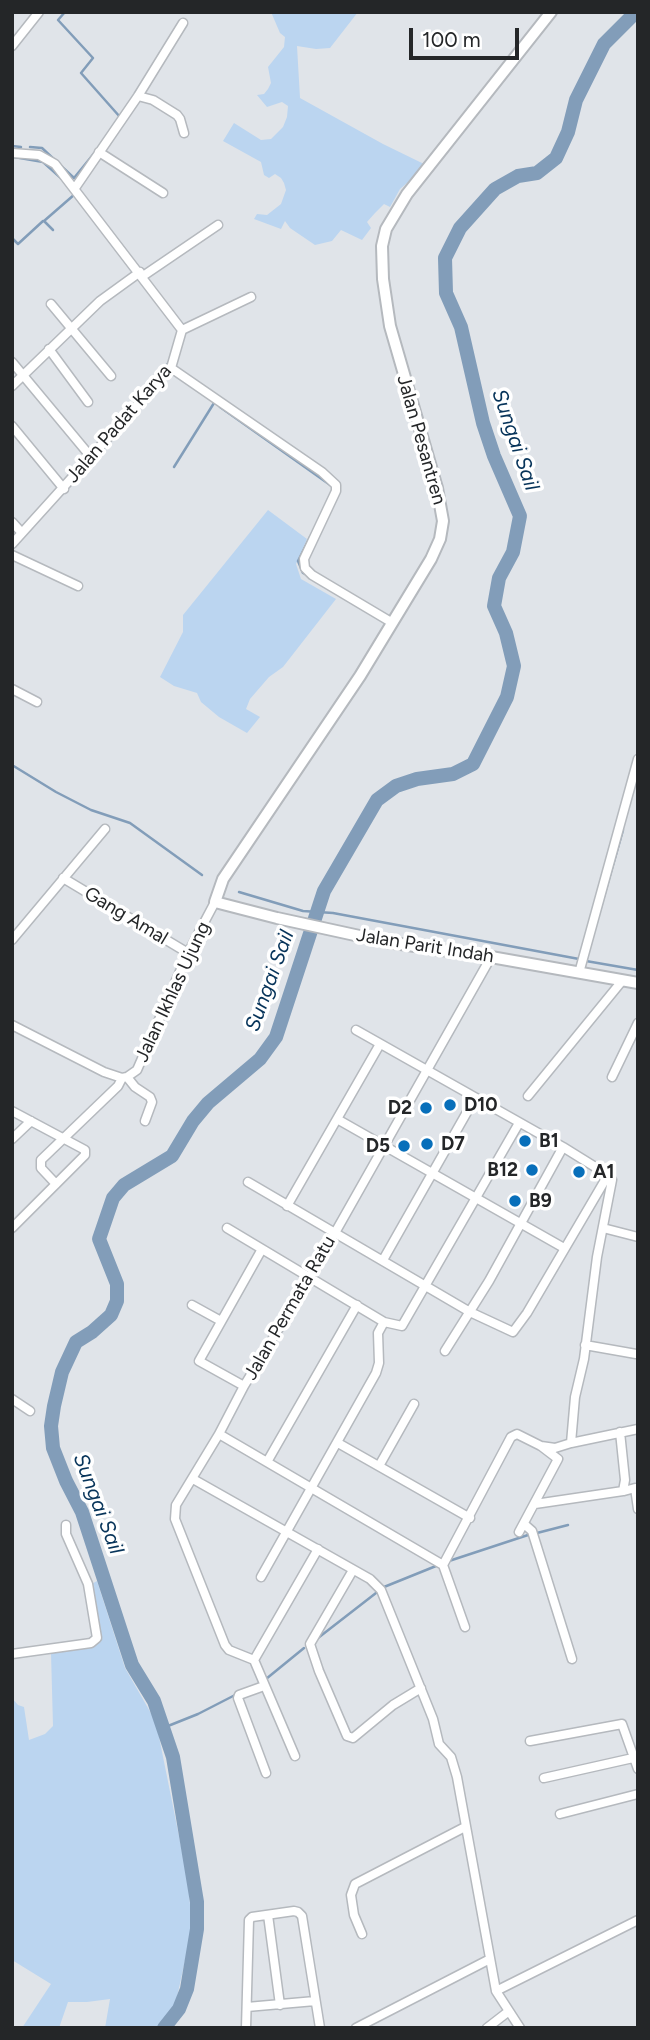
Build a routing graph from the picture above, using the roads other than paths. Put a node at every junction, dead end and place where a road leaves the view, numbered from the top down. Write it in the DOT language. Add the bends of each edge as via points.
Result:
graph roads {
  1 [pos="551,12"];
  2 [pos="36,13"];
  3 [pos="183,23"];
  4 [pos="13,44"];
  5 [pos="138,96"];
  6 [pos="184,133"];
  7 [pos="99,152"];
  8 [pos="12,153"];
  9 [pos="75,188"];
  10 [pos="163,193"];
  11 [pos="218,225"];
  12 [pos="141,274"];
  13 [pos="251,296"];
  14 [pos="51,304"];
  15 [pos="72,327"];
  16 [pos="182,330"];
  17 [pos="49,349"];
  18 [pos="12,362"];
  19 [pos="172,368"];
  20 [pos="24,375"];
  21 [pos="111,376"];
  22 [pos="12,386"];
  23 [pos="88,402"];
  24 [pos="12,426"];
  25 [pos="91,457"];
  26 [pos="64,489"];
  27 [pos="12,522"];
  28 [pos="22,533"];
  29 [pos="12,544"];
  30 [pos="12,555"];
  31 [pos="78,586"];
  32 [pos="391,622"];
  33 [pos="12,689"];
  34 [pos="37,702"];
  35 [pos="638,760"];
  36 [pos="105,829"];
  37 [pos="63,878"];
  38 [pos="215,902"];
  39 [pos="12,940"];
  40 [pos="188,953"];
  41 [pos="491,957"];
  42 [pos="580,970"];
  43 [pos="622,981"];
  44 [pos="638,984"];
  45 [pos="638,1023"];
  46 [pos="12,1026"];
  47 [pos="356,1030"];
  48 [pos="380,1044"];
  49 [pos="428,1071"];
  50 [pos="125,1077"];
  51 [pos="612,1077"];
  52 [pos="528,1096"];
  53 [pos="474,1098"];
  54 [pos="12,1111"];
  55 [pos="337,1119"];
  56 [pos="31,1121"];
  57 [pos="145,1121"];
  58 [pos="519,1123"];
  59 [pos="12,1139"];
  60 [pos="63,1140"];
  61 [pos="384,1147"];
  62 [pos="563,1147"];
  63 [pos="431,1174"];
  64 [pos="608,1175"];
  65 [pos="248,1182"];
  66 [pos="56,1184"];
  67 [pos="475,1198"];
  68 [pos="287,1206"];
  69 [pos="520,1224"];
  70 [pos="12,1228"];
  71 [pos="227,1228"];
  72 [pos="603,1228"];
  73 [pos="334,1233"];
  74 [pos="638,1237"];
  75 [pos="564,1248"];
  76 [pos="262,1249"];
  77 [pos="383,1259"];
  78 [pos="310,1277"];
  79 [pos="425,1284"];
  80 [pos="192,1305"];
  81 [pos="357,1305"];
  82 [pos="470,1311"];
  83 [pos="221,1321"];
  84 [pos="384,1322"];
  85 [pos="585,1345"];
  86 [pos="445,1352"];
  87 [pos="636,1354"];
  88 [pos="244,1386"];
  89 [pos="12,1399"];
  90 [pos="414,1404"];
  91 [pos="30,1411"];
  92 [pos="638,1429"];
  93 [pos="620,1433"];
  94 [pos="219,1434"];
  95 [pos="338,1443"];
  96 [pos="571,1443"];
  97 [pos="541,1446"];
  98 [pos="267,1462"];
  99 [pos="379,1466"];
  100 [pos="192,1479"];
  101 [pos="312,1488"];
  102 [pos="624,1491"];
  103 [pos="535,1504"];
  104 [pos="638,1509"];
  105 [pos="470,1518"];
  106 [pos="524,1524"];
  107 [pos="66,1525"];
  108 [pos="287,1531"];
  109 [pos="519,1532"];
  110 [pos="318,1549"];
  111 [pos="443,1565"];
  112 [pos="353,1570"];
  113 [pos="261,1577"];
  114 [pos="465,1627"];
  115 [pos="12,1654"];
  116 [pos="254,1660"];
  117 [pos="572,1660"];
  118 [pos="264,1686"];
  119 [pos="422,1688"];
  120 [pos="530,1741"];
  121 [pos="295,1756"];
  122 [pos="633,1758"];
  123 [pos="638,1769"];
  124 [pos="266,1773"];
  125 [pos="544,1778"];
  126 [pos="638,1794"];
  127 [pos="560,1814"];
  128 [pos="465,1827"];
  129 [pos="268,1914"];
  130 [pos="638,1920"];
  131 [pos="362,1934"];
  132 [pos="490,1959"];
  133 [pos="496,1991"];
  134 [pos="316,2001"];
  135 [pos="280,2005"];
  136 [pos="247,2007"];
  137 [pos="509,2011"];
  138 [pos="246,2028"];
  139 [pos="320,2028"];
  140 [pos="356,2028"];
  141 [pos="486,2028"];
  142 [pos="520,2028"];
  1 -- 32 [label="main road, Jalan Pesantren" via="407,194 386,229 382,260 390,326 443,522 431,559"];
  2 -- 4 [label="street"];
  3 -- 5 [label="street"];
  5 -- 6 [label="street" via="177,115"];
  5 -- 7 [label="street"];
  7 -- 9 [label="street"];
  7 -- 10 [label="street"];
  8 -- 9 [label="street" via="47,158"];
  9 -- 12 [label="street"];
  11 -- 12 [label="street"];
  12 -- 15 [label="street" via="100,301"];
  12 -- 16 [label="street"];
  13 -- 16 [label="street"];
  14 -- 15 [label="street"];
  15 -- 17 [label="street"];
  15 -- 21 [label="street"];
  16 -- 19 [label="street, Jalan Padat Karya"];
  17 -- 20 [label="street"];
  17 -- 23 [label="street"];
  18 -- 20 [label="street"];
  19 -- 25 [label="street, Jalan Padat Karya"];
  19 -- 32 [label="street" via="331,479 336,491 304,559 306,568"];
  20 -- 22 [label="street"];
  20 -- 25 [label="street"];
  24 -- 26 [label="street"];
  25 -- 26 [label="street, Jalan Padat Karya"];
  26 -- 28 [label="street, Jalan Padat Karya"];
  27 -- 28 [label="street"];
  28 -- 29 [label="street, Jalan Padat Karya"];
  30 -- 31 [label="street"];
  32 -- 38 [label="main road, Jalan Pesantren" via="345,699 223,879"];
  33 -- 34 [label="street"];
  35 -- 42 [label="street"];
  36 -- 37 [label="street, Gang Amal"];
  37 -- 39 [label="street, Gang Amal"];
  37 -- 40 [label="street, Gang Amal"];
  38 -- 40 [label="street, Jalan Ikhlas Ujung"];
  38 -- 41 [label="main road, Jalan Parit Indah" via="387,942"];
  40 -- 50 [label="street, Jalan Ikhlas Ujung" via="137,1070"];
  41 -- 42 [label="main road, Jalan Parit Indah"];
  41 -- 49 [label="street, Jalan Permata Ratu"];
  42 -- 43 [label="main road, Jalan Parit Indah"];
  43 -- 44 [label="main road, Jalan Parit Indah"];
  43 -- 52 [label="street"];
  45 -- 51 [label="street"];
  46 -- 50 [label="street, Jalan Ikhlas Ujung" via="104,1072"];
  47 -- 48 [label="street"];
  48 -- 49 [label="street"];
  48 -- 55 [label="street"];
  49 -- 53 [label="street"];
  49 -- 61 [label="street, Jalan Permata Ratu"];
  50 -- 57 [label="street" via="150,1097"];
  50 -- 60 [label="street"];
  53 -- 58 [label="street"];
  53 -- 63 [label="street"];
  54 -- 56 [label="street"];
  55 -- 61 [label="street"];
  55 -- 68 [label="street"];
  56 -- 59 [label="street"];
  56 -- 60 [label="street"];
  58 -- 62 [label="street"];
  58 -- 67 [label="street"];
  60 -- 66 [label="street" via="40,1164"];
  60 -- 66 [label="street" via="85,1150 85,1155"];
  61 -- 63 [label="street"];
  61 -- 73 [label="street, Jalan Permata Ratu"];
  62 -- 64 [label="street"];
  62 -- 69 [label="street"];
  63 -- 67 [label="street"];
  63 -- 77 [label="street"];
  64 -- 72 [label="street" via="612,1180"];
  64 -- 75 [label="street"];
  65 -- 68 [label="street"];
  66 -- 70 [label="street"];
  67 -- 69 [label="street"];
  67 -- 79 [label="street"];
  68 -- 73 [label="street"];
  69 -- 75 [label="street"];
  69 -- 82 [label="street"];
  71 -- 76 [label="street"];
  72 -- 74 [label="street"];
  72 -- 85 [label="street"];
  73 -- 77 [label="street"];
  73 -- 78 [label="street, Jalan Permata Ratu"];
  75 -- 82 [label="street" via="515,1332"];
  76 -- 78 [label="street"];
  76 -- 83 [label="street"];
  77 -- 79 [label="street"];
  78 -- 81 [label="street"];
  78 -- 88 [label="street, Jalan Permata Ratu"];
  79 -- 82 [label="street"];
  79 -- 84 [label="street" via="403,1325"];
  80 -- 83 [label="street"];
  81 -- 84 [label="street"];
  81 -- 98 [label="street"];
  82 -- 86 [label="street"];
  83 -- 88 [label="street" via="199,1360"];
  84 -- 95 [label="street" via="378,1333 376,1373"];
  85 -- 87 [label="street"];
  85 -- 96 [label="street"];
  88 -- 94 [label="street, Jalan Permata Ratu"];
  89 -- 91 [label="street"];
  90 -- 99 [label="street"];
  92 -- 93 [label="street"];
  93 -- 96 [label="street"];
  93 -- 102 [label="street"];
  94 -- 98 [label="street"];
  94 -- 100 [label="street, Jalan Permata Ratu"];
  95 -- 99 [label="street"];
  95 -- 101 [label="street"];
  96 -- 97 [label="street"];
  97 -- 103 [label="street" via="558,1459"];
  97 -- 105 [label="street" via="513,1435"];
  98 -- 101 [label="street"];
  99 -- 105 [label="street"];
  100 -- 108 [label="street"];
  100 -- 116 [label="street, Jalan Permata Ratu" via="176,1505 175,1518 225,1645"];
  101 -- 108 [label="street"];
  101 -- 111 [label="street"];
  102 -- 103 [label="street"];
  102 -- 104 [label="street" via="635,1488"];
  103 -- 106 [label="street"];
  105 -- 111 [label="street"];
  106 -- 109 [label="street"];
  106 -- 117 [label="street" via="532,1531"];
  107 -- 115 [label="street" via="88,1584 97,1638 91,1643"];
  108 -- 110 [label="street"];
  108 -- 113 [label="street"];
  110 -- 112 [label="street"];
  110 -- 116 [label="street"];
  111 -- 114 [label="street"];
  112 -- 119 [label="street" via="381,1590"];
  112 -- 119 [label="street" via="310,1644 347,1736 353,1738"];
  116 -- 118 [label="street"];
  118 -- 121 [label="street"];
  118 -- 124 [label="street" via="238,1698"];
  119 -- 128 [label="street" via="439,1744 451,1757"];
  120 -- 122 [label="street" via="620,1723"];
  122 -- 123 [label="street"];
  122 -- 125 [label="street"];
  126 -- 127 [label="street"];
  128 -- 131 [label="street" via="355,1884 351,1895"];
  128 -- 132 [label="street"];
  129 -- 134 [label="street" via="300,1913"];
  129 -- 135 [label="street"];
  129 -- 136 [label="street" via="249,1920"];
  130 -- 133 [label="street"];
  132 -- 133 [label="street"];
  132 -- 140 [label="street"];
  133 -- 137 [label="street"];
  134 -- 135 [label="street"];
  134 -- 139 [label="street"];
  135 -- 136 [label="street"];
  136 -- 138 [label="street"];
  137 -- 141 [label="street"];
  137 -- 142 [label="street"];
}
